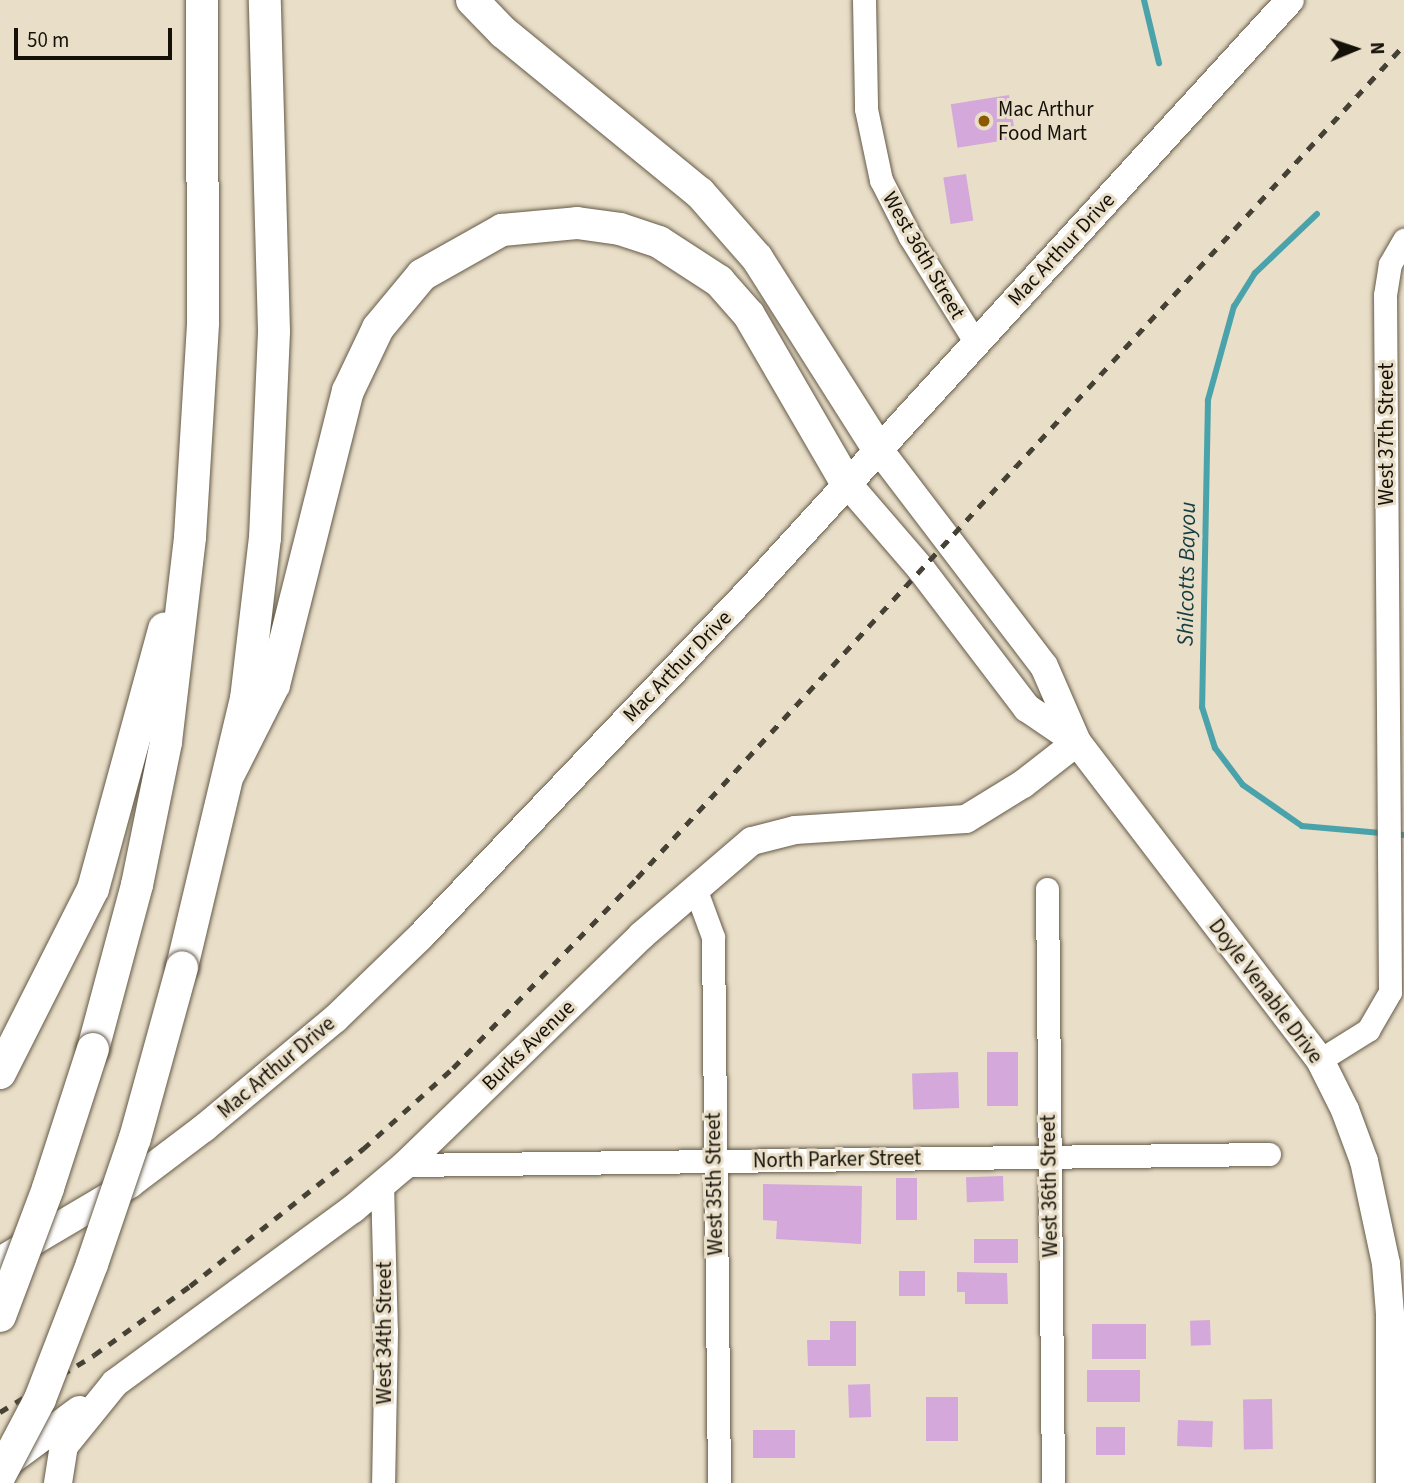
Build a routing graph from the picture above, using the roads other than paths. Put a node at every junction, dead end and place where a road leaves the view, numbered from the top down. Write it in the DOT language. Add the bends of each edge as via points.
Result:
graph roads {
  1 [pos="202,0"];
  2 [pos="265,0"];
  3 [pos="472,0"];
  4 [pos="864,0"];
  5 [pos="1290,0"];
  6 [pos="1403,240"];
  7 [pos="975,342"];
  8 [pos="877,447"];
  9 [pos="1395,480"];
  10 [pos="846,482"];
  11 [pos="190,537"];
  12 [pos="1396,654"];
  13 [pos="1077,742"];
  14 [pos="230,772"];
  15 [pos="1393,809"];
  16 [pos="695,888"];
  17 [pos="1047,889"];
  18 [pos="1320,1060"];
  19 [pos="0,1073"];
  20 [pos="1269,1154"];
  21 [pos="1048,1156"];
  22 [pos="713,1161"];
  23 [pos="405,1166"];
  24 [pos="382,1183"];
  25 [pos="0,1261"];
  26 [pos="0,1316"];
  27 [pos="115,1383"];
  28 [pos="0,1469"];
  29 [pos="0,1475"];
  30 [pos="58,1483"];
  31 [pos="383,1483"];
  32 [pos="719,1483"];
  33 [pos="1053,1483"];
  34 [pos="1390,1483"];
  1 -- 11 [label="highway" via="203,322"];
  2 -- 14 [label="highway" via="274,331 270,436 257,622"];
  3 -- 8 [label="highway" via="503,33 700,193 757,258"];
  4 -- 7 [label="street, West 36th Street" via="866,109 881,180 909,237"];
  5 -- 7 [label="main road, Mac Arthur Drive"];
  6 -- 9 [label="street, West 37th Street" via="1390,264 1385,295"];
  7 -- 8 [label="main road, Mac Arthur Drive"];
  8 -- 10 [label="main road, Mac Arthur Drive"];
  8 -- 13 [label="main road, Doyle Venable Drive" via="1044,666"];
  9 -- 12 [label="street, West 37th Street"];
  10 -- 13 [label="main road, Doyle Venable Drive" via="921,569 1027,708"];
  10 -- 14 [label="highway" via="749,315 719,281 659,242 620,229 577,223 502,230 422,275 378,328 348,391 274,685"];
  10 -- 25 [label="main road, Mac Arthur Drive" via="756,584 420,937 335,1019 130,1184"];
  11 -- 19 [label="highway" via="93,889"];
  11 -- 26 [label="highway, bridge" via="166,742 137,885 93,1049"];
  12 -- 15 [label="street, West 37th Street"];
  13 -- 16 [label="main road, Burks Avenue" via="1023,785 966,819 770,835 752,841"];
  13 -- 18 [label="main road, Doyle Venable Drive"];
  14 -- 29 [label="highway, bridge" via="135,1139 40,1399"];
  15 -- 18 [label="street, West 37th Street" via="1388,846 1390,992 1368,1030"];
  16 -- 22 [label="street, West 35th Street" via="713,937"];
  16 -- 23 [label="main road, Burks Avenue"];
  17 -- 21 [label="street, West 36th Street"];
  18 -- 34 [label="main road, Doyle Venable Drive" via="1364,1161 1386,1264"];
  20 -- 21 [label="street, North Parker Street"];
  21 -- 22 [label="street, North Parker Street"];
  21 -- 33 [label="street, West 36th Street"];
  22 -- 23 [label="street, North Parker Street"];
  22 -- 32 [label="street, West 35th Street"];
  23 -- 24 [label="main road, Burks Avenue"];
  24 -- 27 [label="main road, Burks Avenue"];
  24 -- 31 [label="street, West 34th Street" via="386,1331"];
  27 -- 28 [label="main road"];
  27 -- 30 [label="main road, Burks Avenue" via="64,1446"];
}
